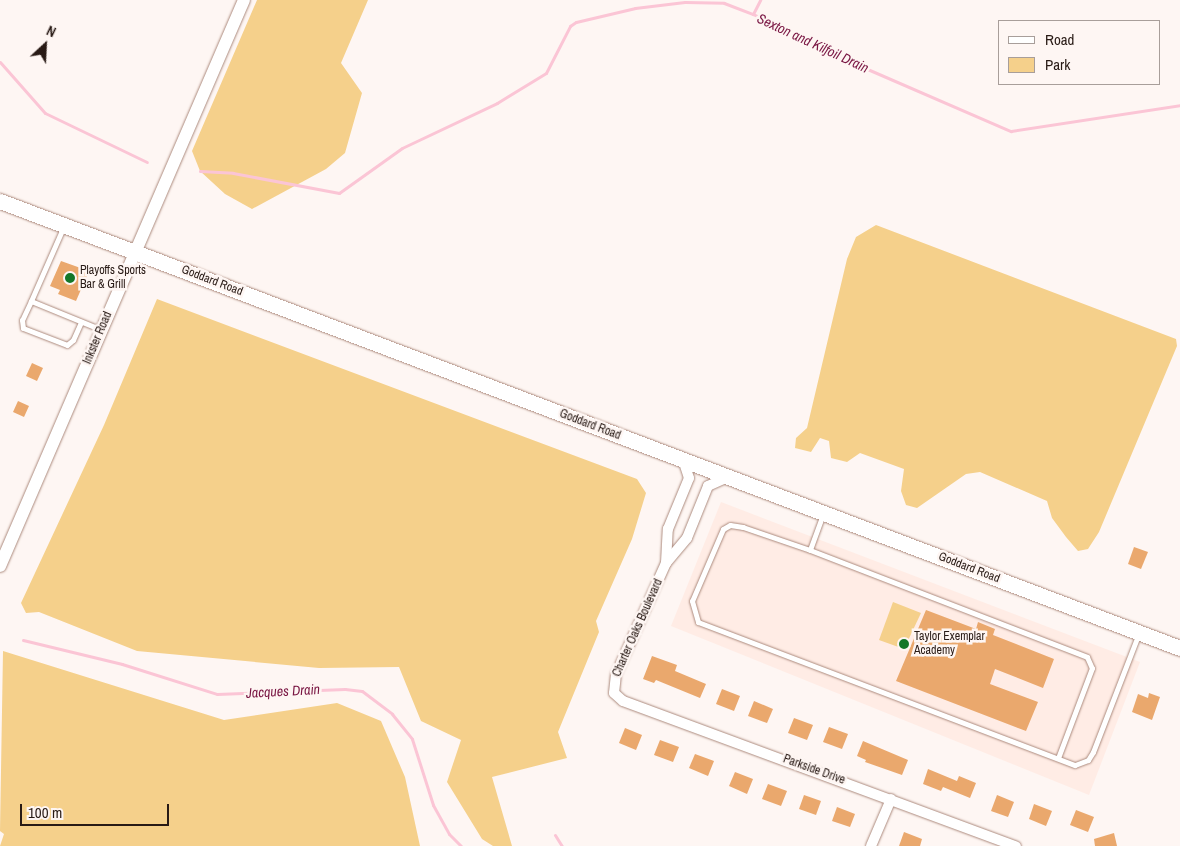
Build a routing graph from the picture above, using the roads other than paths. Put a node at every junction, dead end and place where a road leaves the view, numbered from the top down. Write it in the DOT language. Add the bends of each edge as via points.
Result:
graph roads {
  1 [pos="244,0"];
  2 [pos="0,201"];
  3 [pos="64,225"];
  4 [pos="136,252"];
  5 [pos="31,301"];
  6 [pos="81,322"];
  7 [pos="102,330"];
  8 [pos="683,460"];
  9 [pos="728,477"];
  10 [pos="823,513"];
  11 [pos="810,550"];
  12 [pos="666,563"];
  13 [pos="0,566"];
  14 [pos="1139,633"];
  15 [pos="1180,648"];
  16 [pos="614,693"];
  17 [pos="1058,758"];
  18 [pos="891,799"];
  19 [pos="871,846"];
  20 [pos="1016,846"];
  1 -- 4 [label="street, Inkster Road"];
  2 -- 3 [label="main road, Goddard Road"];
  3 -- 4 [label="main road, Goddard Road"];
  3 -- 5 [label="lane"];
  4 -- 7 [label="street, Inkster Road"];
  4 -- 8 [label="main road, Goddard Road"];
  5 -- 6 [label="lane"];
  5 -- 6 [label="lane" via="22,320 23,328 67,345 73,340"];
  6 -- 7 [label="lane"];
  7 -- 13 [label="street, Inkster Road"];
  8 -- 9 [label="main road, Goddard Road"];
  8 -- 12 [label="street, Charter Oaks Boulevard" via="689,478 668,529"];
  9 -- 10 [label="main road, Goddard Road"];
  9 -- 12 [label="street, Charter Oaks Boulevard" via="708,486 687,538"];
  10 -- 11 [label="lane"];
  10 -- 14 [label="main road, Goddard Road"];
  11 -- 17 [label="lane" via="1087,657 1092,668"];
  11 -- 17 [label="lane" via="743,527 730,525 723,529 692,601 698,622"];
  12 -- 16 [label="street, Charter Oaks Boulevard" via="616,674"];
  14 -- 15 [label="main road, Goddard Road"];
  14 -- 17 [label="lane" via="1088,760 1075,765"];
  16 -- 18 [label="street, Parkside Drive" via="623,701"];
  18 -- 19 [label="street"];
  18 -- 20 [label="street, Parkside Drive"];
}
